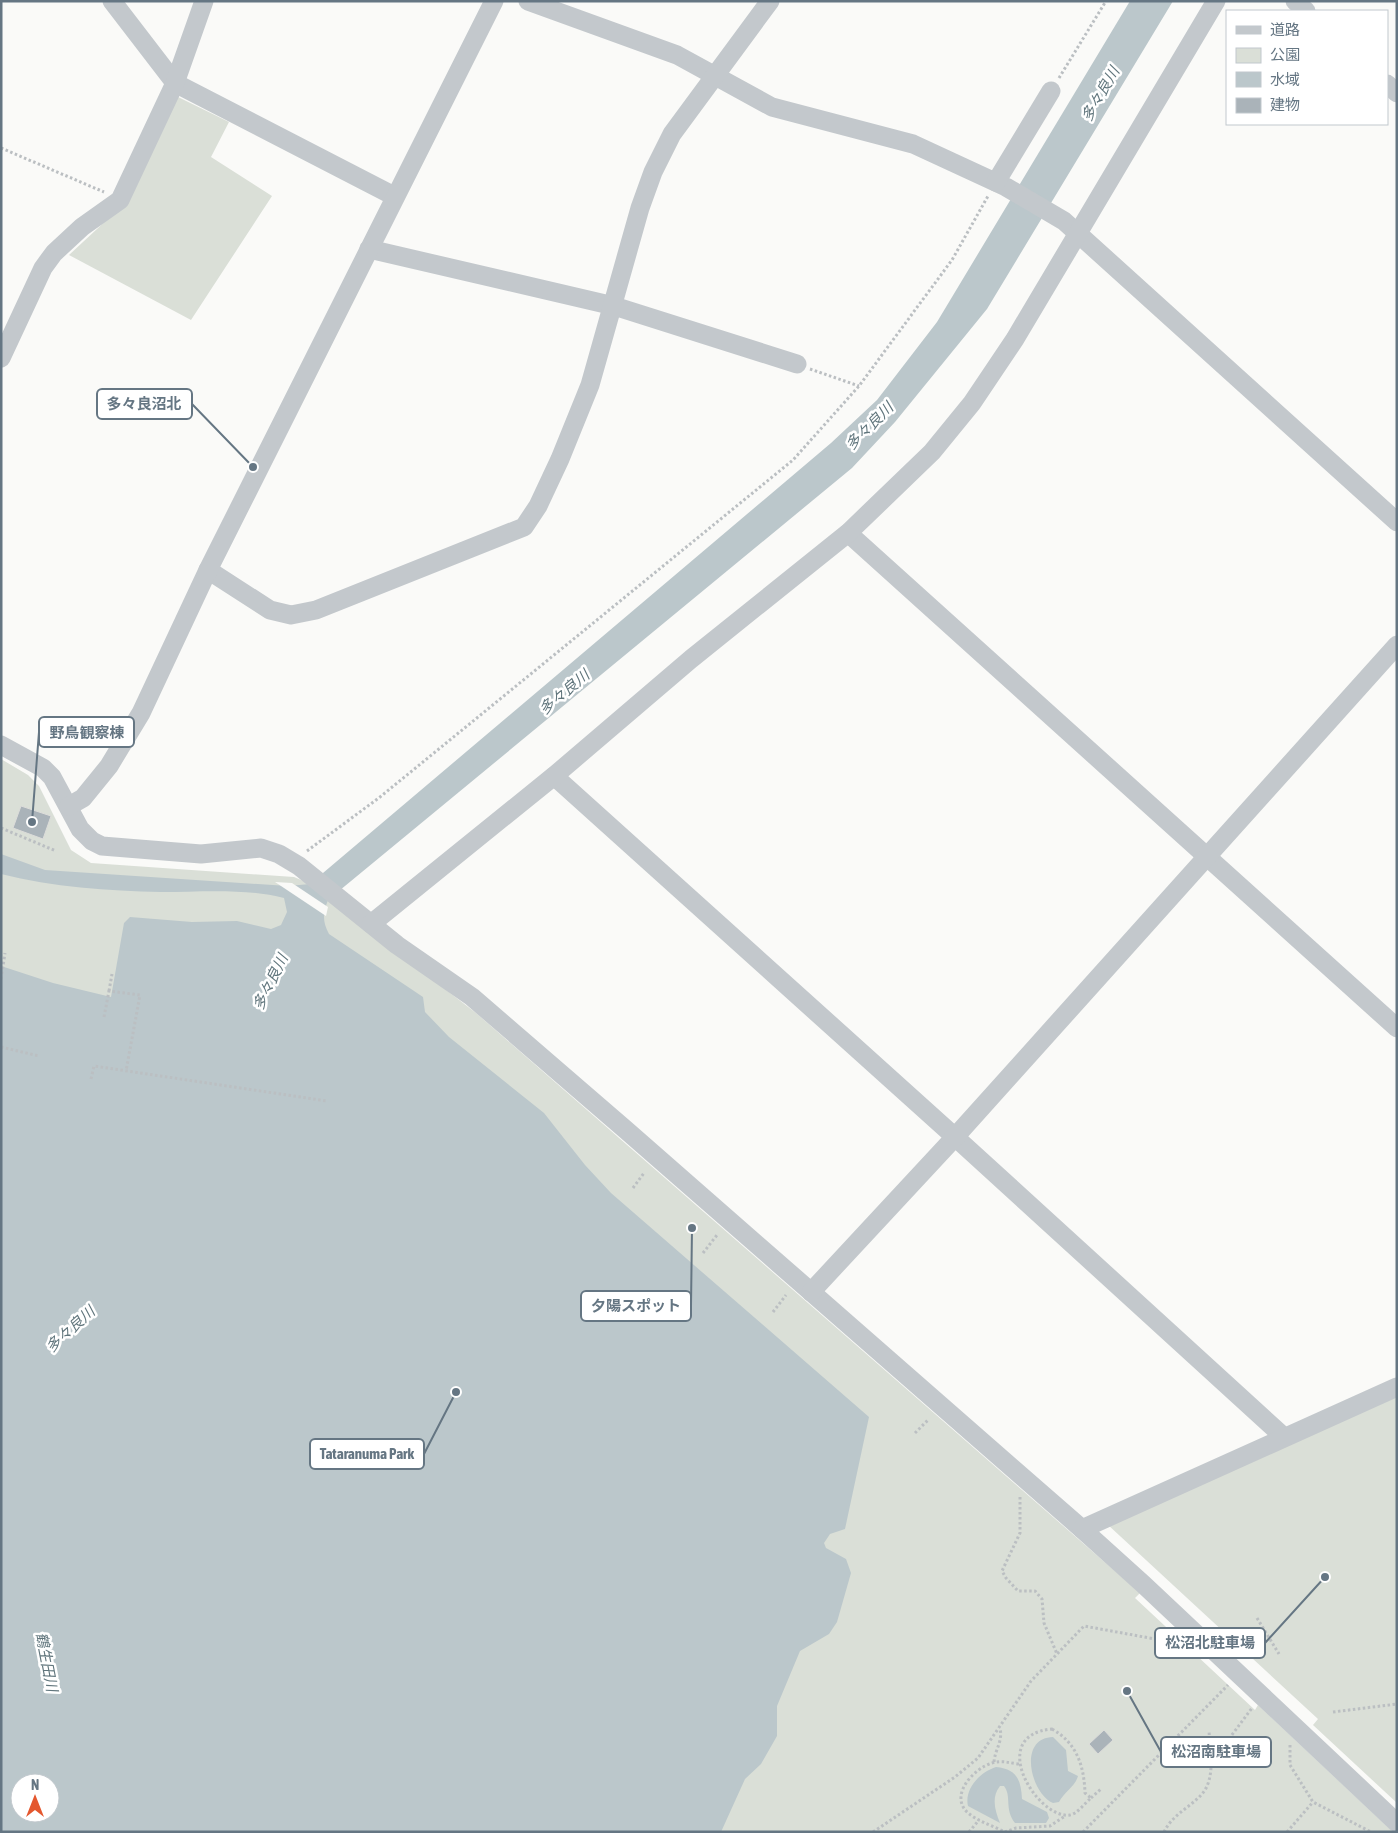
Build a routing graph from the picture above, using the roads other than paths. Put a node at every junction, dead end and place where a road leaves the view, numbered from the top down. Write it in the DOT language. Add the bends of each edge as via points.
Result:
graph roads {
  1 [pos="112,1"];
  2 [pos="204,1"];
  3 [pos="494,1"];
  4 [pos="528,1"];
  5 [pos="770,1"];
  6 [pos="1216,1"];
  7 [pos="1295,1"];
  8 [pos="1305,10"];
  9 [pos="714,77"];
  10 [pos="175,83"];
  11 [pos="1051,91"];
  12 [pos="1001,185"];
  13 [pos="394,196"];
  14 [pos="1071,226"];
  15 [pos="369,250"];
  16 [pos="614,306"];
  17 [pos="1,358"];
  18 [pos="797,364"];
  19 [pos="1397,522"];
  20 [pos="848,533"];
  21 [pos="208,570"];
  22 [pos="1397,645"];
  23 [pos="1,746"];
  24 [pos="554,776"];
  25 [pos="69,806"];
  26 [pos="1206,857"];
  27 [pos="371,924"];
  28 [pos="1397,1028"];
  29 [pos="955,1137"];
  30 [pos="811,1292"];
  31 [pos="1397,1387"];
  32 [pos="1284,1437"];
  33 [pos="1082,1529"];
  34 [pos="1397,1823"];
  1 -- 10 [label="street"];
  2 -- 10 [label="street"];
  3 -- 13 [label="street"];
  4 -- 9 [label="street" via="677,55"];
  5 -- 9 [label="street"];
  6 -- 14 [label="street"];
  7 -- 8 [label="street"];
  9 -- 12 [label="street" via="772,107 913,144"];
  9 -- 16 [label="street" via="672,134 653,172"];
  10 -- 13 [label="street"];
  10 -- 17 [label="street" via="120,200 82,227 48,261"];
  11 -- 12 [label="street"];
  12 -- 14 [label="street"];
  13 -- 15 [label="street"];
  14 -- 19 [label="street"];
  14 -- 20 [label="street" via="1016,339 972,403 932,452"];
  15 -- 16 [label="street"];
  15 -- 21 [label="street"];
  16 -- 18 [label="street"];
  16 -- 21 [label="street" via="590,385 538,506 524,527 316,610 291,615 270,610"];
  20 -- 24 [label="street" via="691,659"];
  20 -- 26 [label="street"];
  21 -- 25 [label="street" via="141,712 109,766 83,798"];
  22 -- 26 [label="street"];
  23 -- 25 [label="street" via="43,768"];
  24 -- 27 [label="street"];
  24 -- 29 [label="street"];
  25 -- 27 [label="street" via="85,836 102,846 201,854 261,848 279,854"];
  26 -- 28 [label="street"];
  26 -- 29 [label="street"];
  27 -- 30 [label="street" via="472,997"];
  29 -- 30 [label="street"];
  29 -- 32 [label="street"];
  30 -- 33 [label="street"];
  31 -- 32 [label="street"];
  32 -- 33 [label="street"];
  33 -- 34 [label="street"];
}
